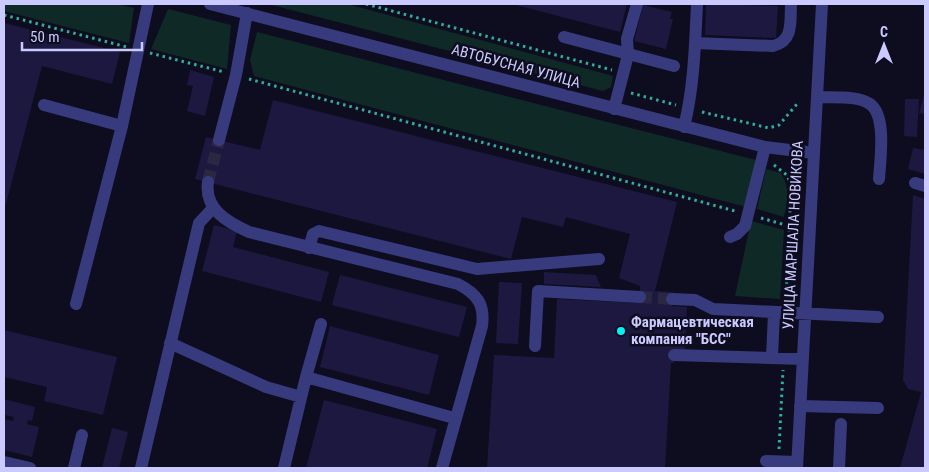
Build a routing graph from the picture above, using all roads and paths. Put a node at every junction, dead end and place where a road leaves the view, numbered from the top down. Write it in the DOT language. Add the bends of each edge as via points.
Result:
graph roads {
  1 [pos="148,4"];
  2 [pos="210,4"];
  3 [pos="366,4"];
  4 [pos="637,4"];
  5 [pos="697,4"];
  6 [pos="791,4"];
  7 [pos="822,4"];
  8 [pos="247,13"];
  9 [pos="4,15"];
  10 [pos="564,37"];
  11 [pos="695,43"];
  12 [pos="137,49"];
  13 [pos="628,55"];
  14 [pos="674,66"];
  15 [pos="623,73"];
  16 [pos="236,75"];
  17 [pos="619,90"];
  18 [pos="817,97"];
  19 [pos="44,104"];
  20 [pos="797,104"];
  21 [pos="614,108"];
  22 [pos="689,108"];
  23 [pos="122,126"];
  24 [pos="684,127"];
  25 [pos="219,140"];
  26 [pos="764,147"];
  27 [pos="814,153"];
  28 [pos="762,160"];
  29 [pos="879,179"];
  30 [pos="208,182"];
  31 [pos="213,208"];
  32 [pos="748,214"];
  33 [pos="789,226"];
  34 [pos="730,237"];
  35 [pos="309,248"];
  36 [pos="599,260"];
  37 [pos="640,297"];
  38 [pos="672,299"];
  39 [pos="76,304"];
  40 [pos="780,313"];
  41 [pos="805,314"];
  42 [pos="878,317"];
  43 [pos="321,324"];
  44 [pos="170,343"];
  45 [pos="535,346"];
  46 [pos="674,355"];
  47 [pos="778,357"];
  48 [pos="803,359"];
  49 [pos="306,377"];
  50 [pos="301,397"];
  51 [pos="800,406"];
  52 [pos="878,408"];
  53 [pos="454,418"];
  54 [pos="841,424"];
  55 [pos="82,435"];
  56 [pos="772,461"];
  57 [pos="4,462"];
  58 [pos="797,465"];
  59 [pos="30,468"];
  60 [pos="74,468"];
  61 [pos="141,468"];
  62 [pos="284,468"];
  63 [pos="442,468"];
  64 [pos="839,468"];
  1 -- 12 [label="street"];
  2 -- 8 [label="street, АВТОБУСНАЯ УЛИЦА"];
  3 -- 15 [label="path"];
  4 -- 13 [label="street" via="627,39"];
  5 -- 11 [label="street"];
  6 -- 11 [label="street" via="790,34 781,44"];
  7 -- 18 [label="street, УЛИЦА МАРШАЛА НОВИКОВА"];
  8 -- 16 [label="street"];
  8 -- 21 [label="street, АВТОБУСНАЯ УЛИЦА"];
  9 -- 12 [label="path"];
  10 -- 13 [label="street"];
  11 -- 22 [label="street"];
  12 -- 16 [label="path"];
  12 -- 23 [label="street"];
  13 -- 14 [label="street"];
  13 -- 15 [label="street"];
  15 -- 17 [label="street"];
  16 -- 25 [label="street"];
  16 -- 32 [label="path"];
  17 -- 21 [label="street"];
  17 -- 22 [label="path"];
  18 -- 27 [label="street, УЛИЦА МАРШАЛА НОВИКОВА"];
  18 -- 29 [label="street" via="871,104 879,115 881,128"];
  19 -- 23 [label="street"];
  20 -- 22 [label="path" via="779,125 769,128"];
  21 -- 24 [label="street, АВТОБУСНАЯ УЛИЦА"];
  22 -- 24 [label="street"];
  23 -- 39 [label="street"];
  24 -- 26 [label="street, АВТОБУСНАЯ УЛИЦА"];
  26 -- 27 [label="street, АВТОБУСНАЯ УЛИЦА"];
  26 -- 28 [label="street"];
  27 -- 41 [label="street, УЛИЦА МАРШАЛА НОВИКОВА"];
  28 -- 32 [label="street"];
  28 -- 33 [label="path" via="788,176 791,189"];
  30 -- 31 [label="street" via="207,191"];
  31 -- 35 [label="street" via="249,232"];
  31 -- 44 [label="street" via="200,223"];
  32 -- 33 [label="path"];
  32 -- 34 [label="street" via="743,229"];
  33 -- 40 [label="path"];
  35 -- 36 [label="street" via="313,234 319,231 477,268"];
  35 -- 53 [label="street" via="458,284 477,296 482,305 482,326"];
  37 -- 45 [label="street" via="538,291"];
  38 -- 40 [label="street" via="696,300 713,309"];
  40 -- 41 [label="street"];
  40 -- 47 [label="street"];
  41 -- 42 [label="street"];
  41 -- 48 [label="street, УЛИЦА МАРШАЛА НОВИКОВА"];
  43 -- 49 [label="street"];
  44 -- 50 [label="street" via="266,387"];
  44 -- 61 [label="street"];
  46 -- 47 [label="street"];
  47 -- 48 [label="street"];
  47 -- 56 [label="path"];
  48 -- 51 [label="street, УЛИЦА МАРШАЛА НОВИКОВА"];
  49 -- 50 [label="street"];
  49 -- 53 [label="street"];
  50 -- 62 [label="street"];
  51 -- 52 [label="street"];
  51 -- 58 [label="street, УЛИЦА МАРШАЛА НОВИКОВА"];
  53 -- 63 [label="street"];
  54 -- 64 [label="street"];
  55 -- 60 [label="street"];
  56 -- 58 [label="street"];
  57 -- 59 [label="street"];
}
